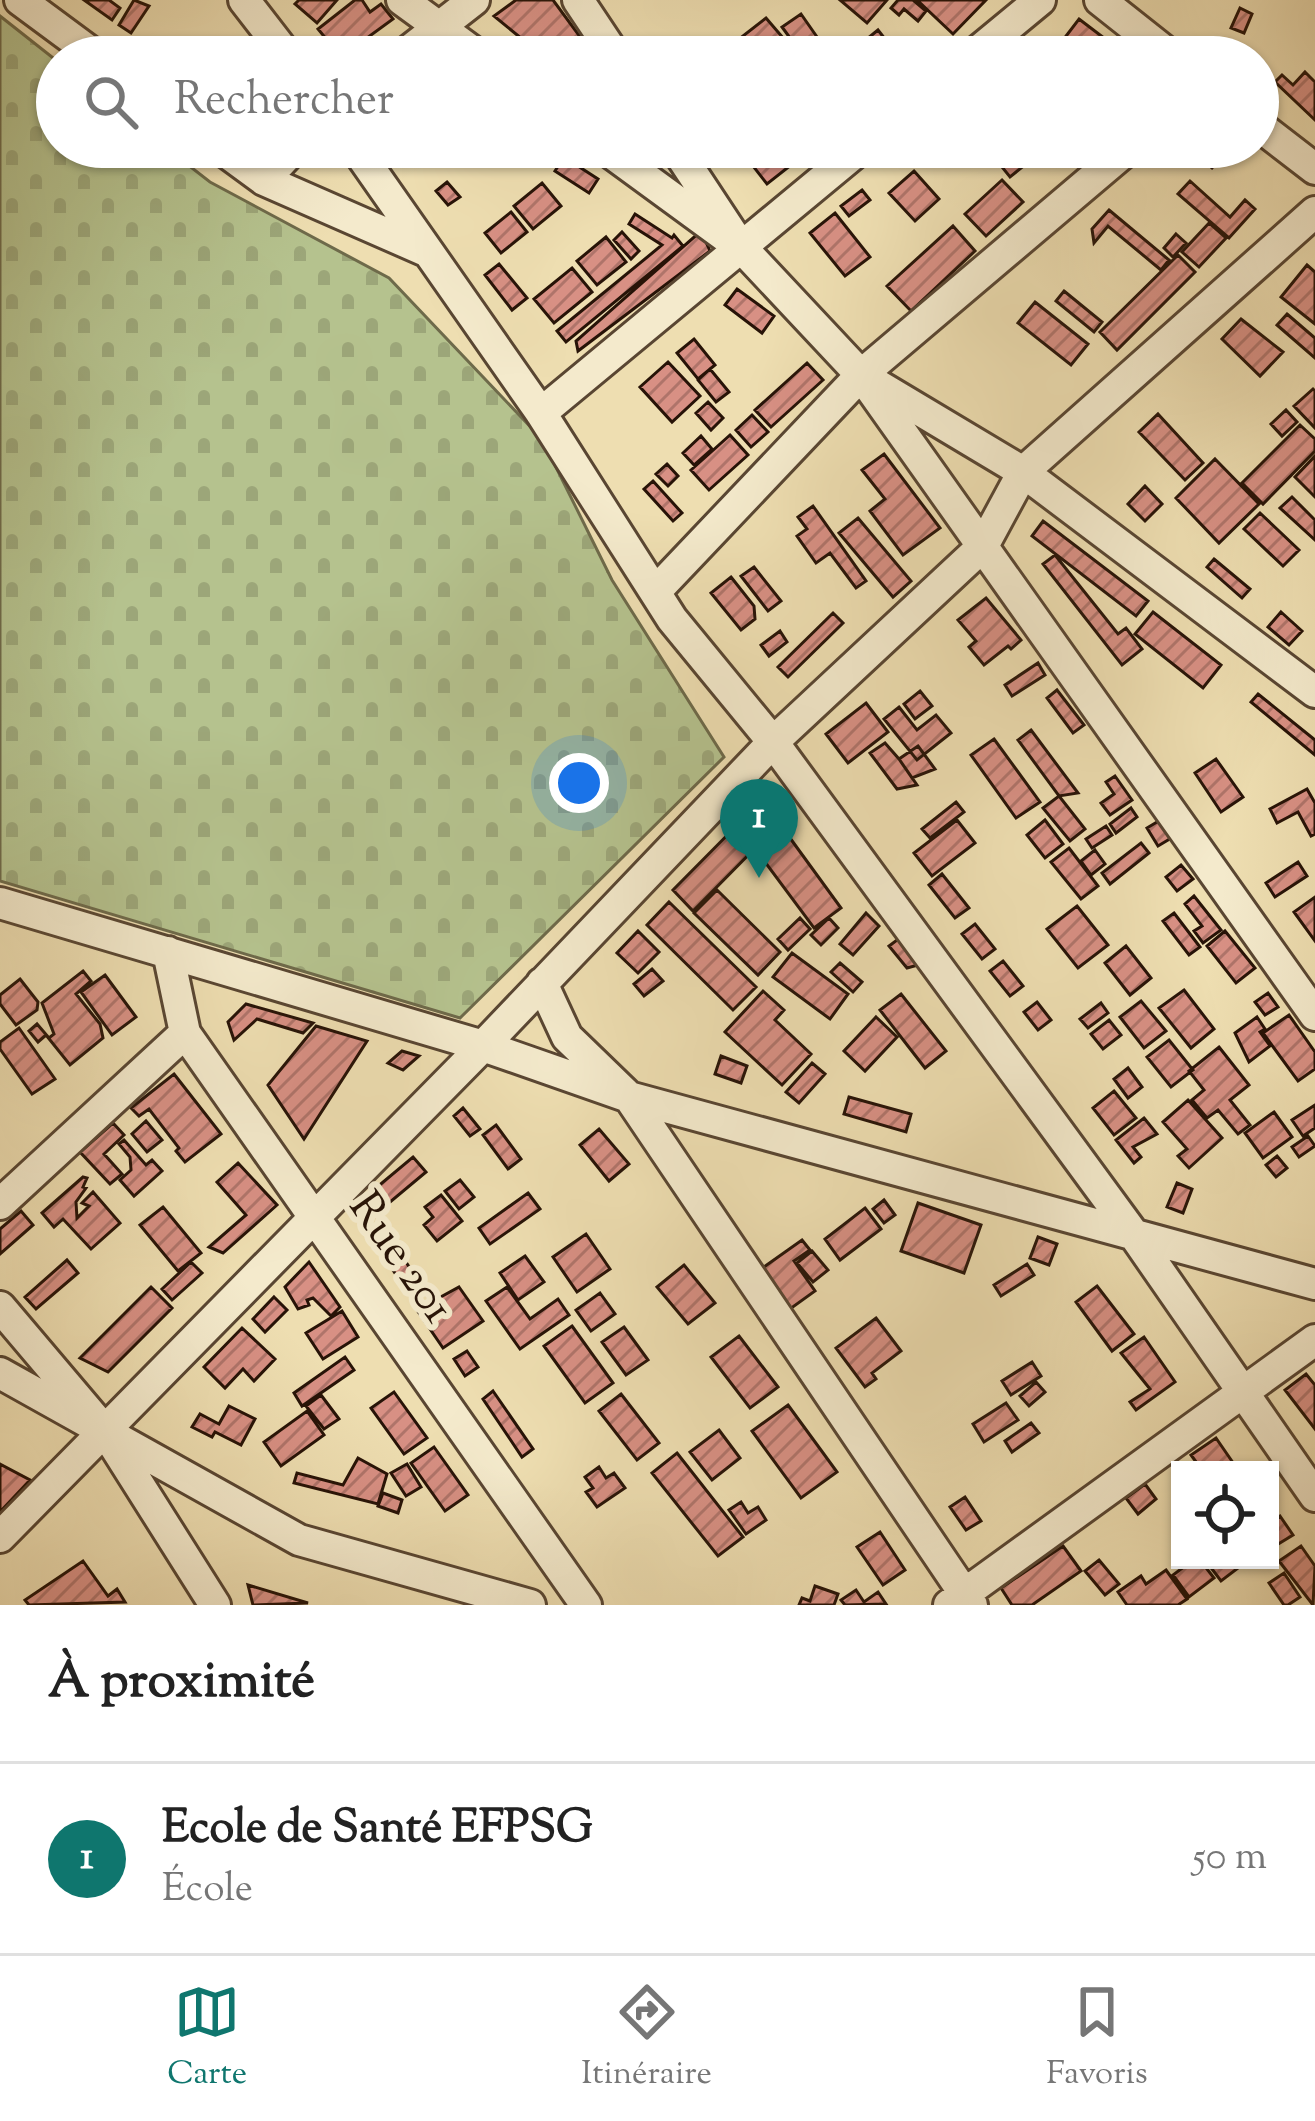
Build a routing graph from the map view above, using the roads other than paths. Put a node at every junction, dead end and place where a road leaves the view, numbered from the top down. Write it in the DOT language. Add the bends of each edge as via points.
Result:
graph roads {
  1 [pos="20,0"];
  2 [pos="244,0"];
  3 [pos="402,0"];
  4 [pos="474,0"];
  5 [pos="578,0"];
  6 [pos="1040,0"];
  7 [pos="1100,0"];
  8 [pos="440,28"];
  9 [pos="69,36"];
  10 [pos="272,36"];
  11 [pos="429,36"];
  12 [pos="451,36"];
  13 [pos="602,36"];
  14 [pos="996,36"];
  15 [pos="1145,36"];
  16 [pos="1279,142"];
  17 [pos="248,168"];
  18 [pos="275,168"];
  19 [pos="369,168"];
  20 [pos="632,168"];
  21 [pos="689,168"];
  22 [pos="837,168"];
  23 [pos="1105,168"];
  24 [pos="1315,170"];
  25 [pos="264,180"];
  26 [pos="1315,212"];
  27 [pos="741,247"];
  28 [pos="426,251"];
  29 [pos="861,375"];
  30 [pos="541,413"];
  31 [pos="1023,472"];
  32 [pos="983,546"];
  33 [pos="655,592"];
  34 [pos="1315,692"];
  35 [pos="773,742"];
  36 [pos="0,903"];
  37 [pos="168,952"];
  38 [pos="542,982"];
  39 [pos="1315,1015"];
  40 [pos="185,1033"];
  41 [pos="484,1046"];
  42 [pos="628,1097"];
  43 [pos="0,1204"];
  44 [pos="314,1218"];
  45 [pos="1132,1232"];
  46 [pos="1315,1284"];
  47 [pos="0,1307"];
  48 [pos="1315,1340"];
  49 [pos="0,1372"];
  50 [pos="1240,1393"];
  51 [pos="105,1431"];
  52 [pos="1315,1496"];
  53 [pos="0,1537"];
  54 [pos="962,1602"];
  55 [pos="215,1605"];
  56 [pos="530,1605"];
  57 [pos="586,1605"];
  1 -- 9 [label="street"];
  2 -- 10 [label="street"];
  3 -- 8 [label="street"];
  4 -- 8 [label="street"];
  5 -- 13 [label="street"];
  6 -- 14 [label="street"];
  7 -- 15 [label="street"];
  8 -- 11 [label="street"];
  8 -- 12 [label="street"];
  16 -- 24 [label="street"];
  17 -- 25 [label="street"];
  18 -- 25 [label="street"];
  19 -- 28 [label="street"];
  20 -- 27 [label="street"];
  21 -- 27 [label="street"];
  22 -- 27 [label="street"];
  23 -- 29 [label="street"];
  25 -- 28 [label="street"];
  26 -- 31 [label="street"];
  27 -- 29 [label="street"];
  27 -- 30 [label="street"];
  28 -- 30 [label="street"];
  29 -- 31 [label="street"];
  29 -- 32 [label="street"];
  29 -- 33 [label="street"];
  30 -- 33 [label="street"];
  31 -- 32 [label="street"];
  31 -- 34 [label="street"];
  32 -- 35 [label="street"];
  32 -- 39 [label="street"];
  33 -- 35 [label="street"];
  35 -- 38 [label="street"];
  35 -- 45 [label="street"];
  36 -- 37 [label="street"];
  37 -- 40 [label="street, Rue 201"];
  37 -- 41 [label="street"];
  38 -- 41 [label="street"];
  38 -- 42 [label="street" via="567,1037"];
  40 -- 43 [label="street"];
  40 -- 44 [label="street, Rue 201"];
  41 -- 42 [label="street"];
  41 -- 44 [label="street"];
  42 -- 45 [label="street"];
  42 -- 54 [label="street"];
  44 -- 51 [label="street"];
  44 -- 57 [label="street, Rue 201"];
  45 -- 46 [label="street"];
  45 -- 50 [label="street"];
  47 -- 51 [label="street"];
  48 -- 50 [label="street"];
  49 -- 51 [label="street"];
  50 -- 52 [label="street"];
  50 -- 54 [label="street"];
  51 -- 53 [label="street"];
  51 -- 55 [label="street"];
  51 -- 56 [label="street" via="298,1540"];
}
